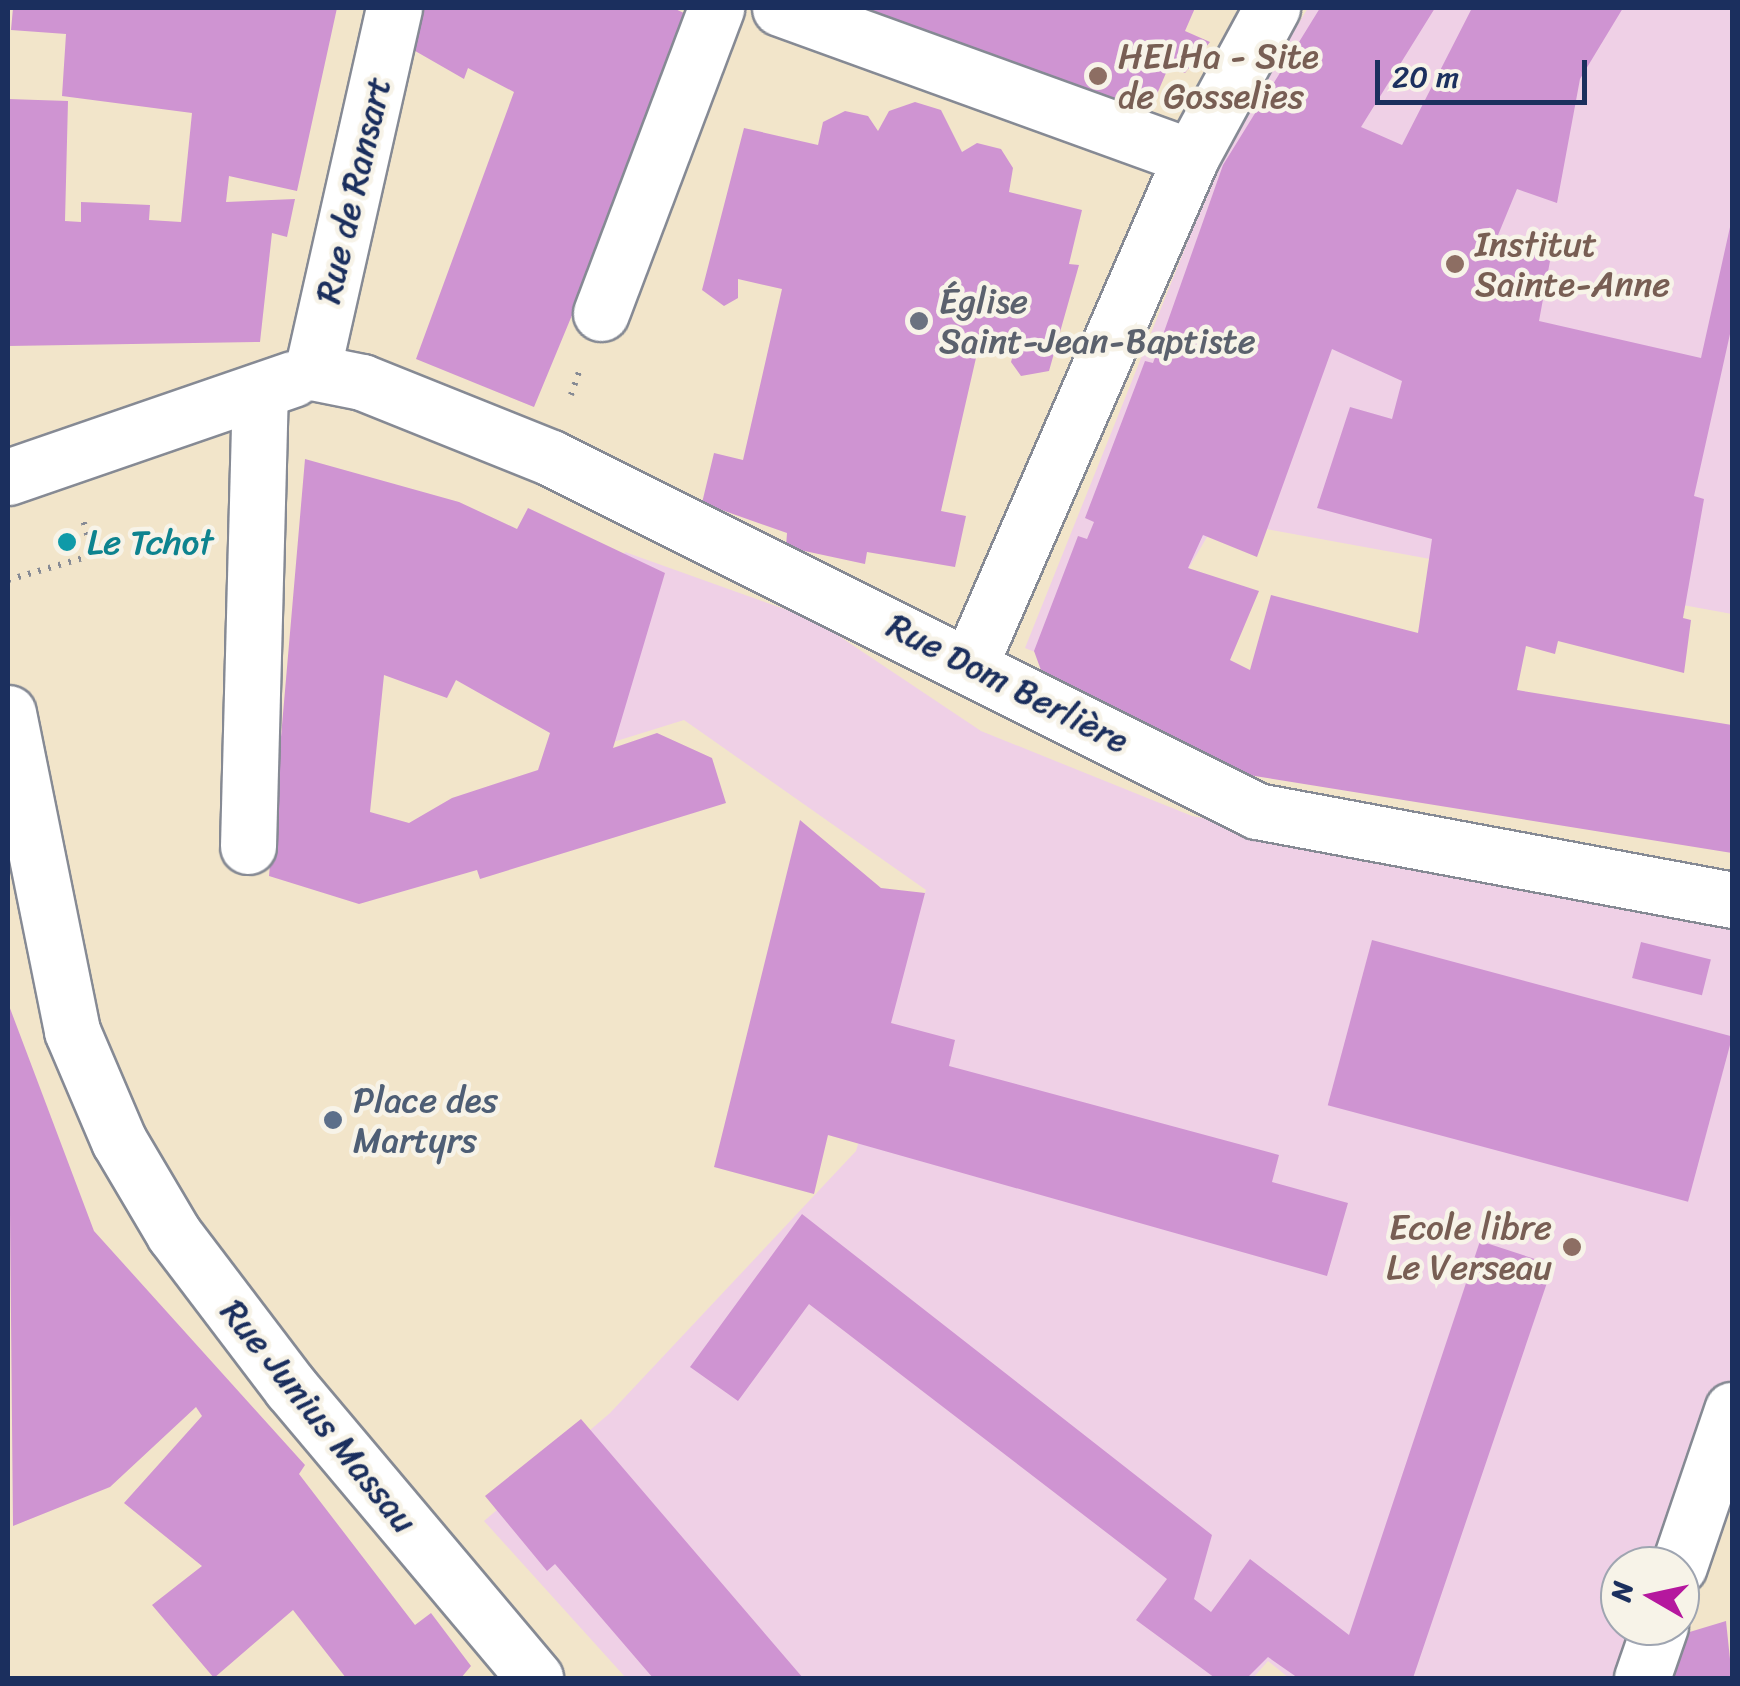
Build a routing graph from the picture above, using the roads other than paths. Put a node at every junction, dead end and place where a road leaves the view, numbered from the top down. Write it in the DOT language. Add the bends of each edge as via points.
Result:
graph roads {
  1 [pos="394,8"];
  2 [pos="716,8"];
  3 [pos="780,8"];
  4 [pos="1272,8"];
  5 [pos="1191,157"];
  6 [pos="601,312"];
  7 [pos="312,372"];
  8 [pos="260,392"];
  9 [pos="8,477"];
  10 [pos="971,662"];
  11 [pos="8,714"];
  12 [pos="248,846"];
  13 [pos="1732,900"];
  14 [pos="1732,1410"];
  15 [pos="1687,1546"];
  16 [pos="1653,1646"];
  17 [pos="535,1678"];
  18 [pos="1642,1678"];
  1 -- 7 [label="street, Rue de Ransart"];
  2 -- 6 [label="street"];
  3 -- 5 [label="street"];
  4 -- 5 [label="street"];
  5 -- 10 [label="street"];
  7 -- 8 [label="street"];
  7 -- 10 [label="street, Rue Dom Berlière" via="362,382 551,458"];
  8 -- 9 [label="street"];
  8 -- 12 [label="street"];
  10 -- 13 [label="street, Rue Dom Berlière" via="1257,811"];
  11 -- 17 [label="street, Rue Junius Massau" via="72,1031 120,1142 174,1234 291,1388"];
  14 -- 15 [label="street"];
  16 -- 18 [label="street"];
}
